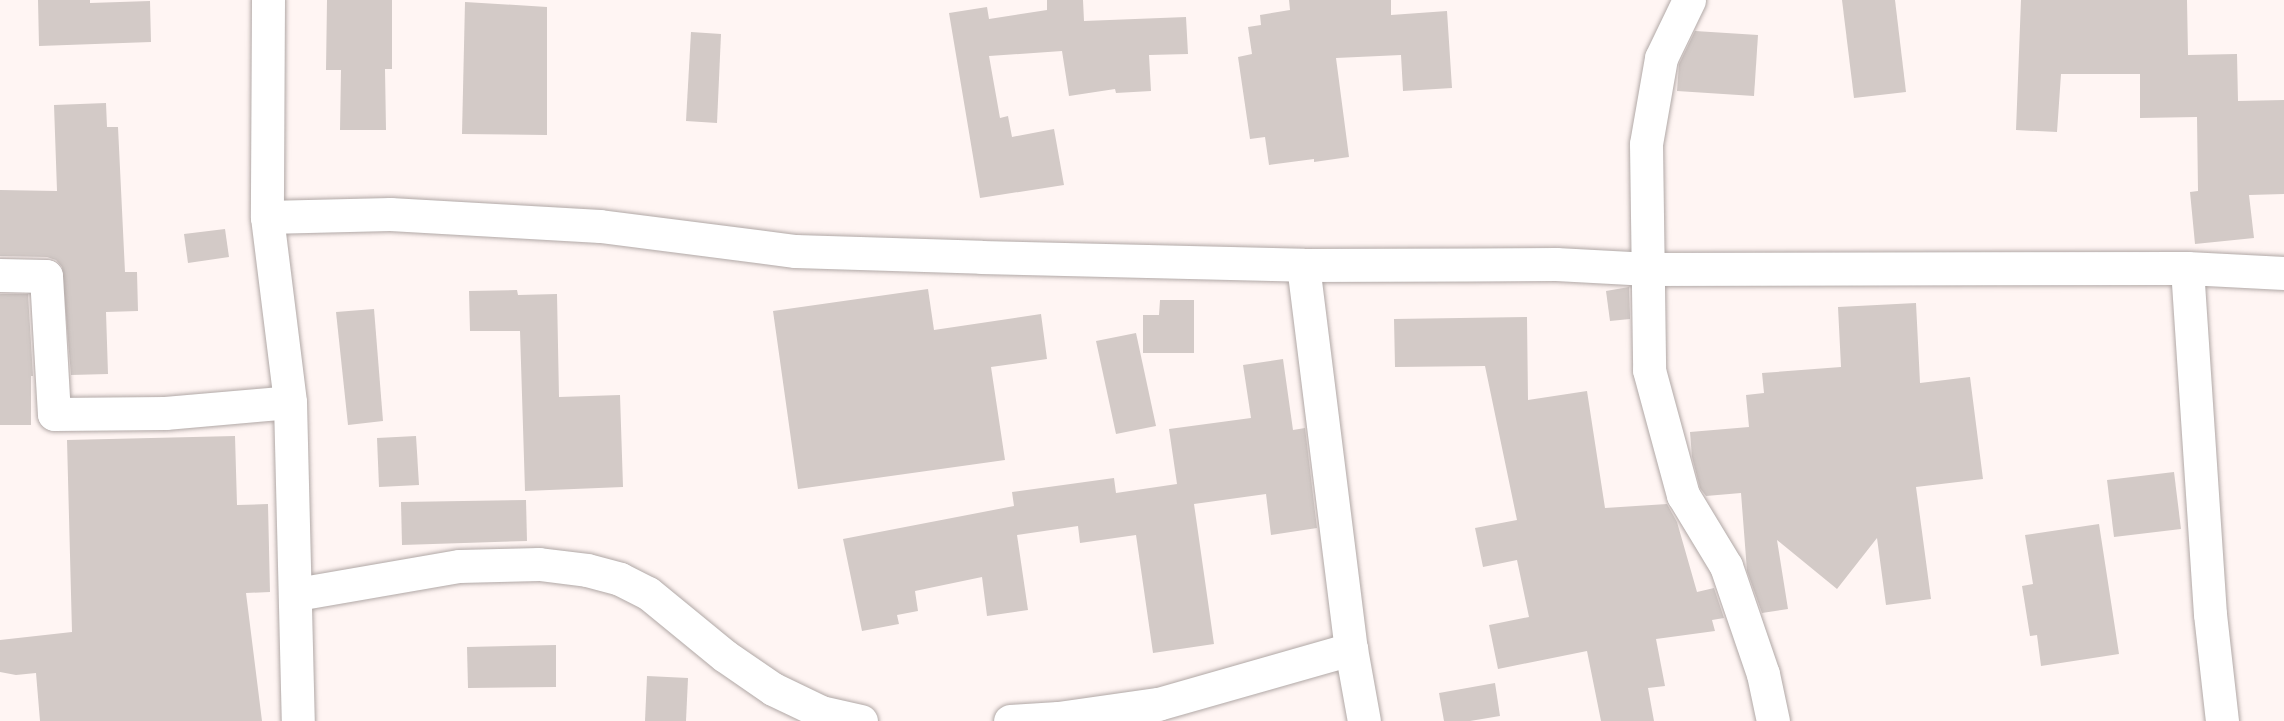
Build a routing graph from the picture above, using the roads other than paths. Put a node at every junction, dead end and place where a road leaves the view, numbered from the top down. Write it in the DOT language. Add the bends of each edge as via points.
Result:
graph roads {
  1 [pos="268,0"];
  2 [pos="1689,0"];
  3 [pos="267,218"];
  4 [pos="1303,265"];
  5 [pos="2187,268"];
  6 [pos="1649,269"];
  7 [pos="2284,273"];
  8 [pos="0,275"];
  9 [pos="290,402"];
  10 [pos="297,594"];
  11 [pos="1351,649"];
  12 [pos="298,721"];
  13 [pos="861,721"];
  14 [pos="1010,721"];
  15 [pos="1364,721"];
  16 [pos="1773,721"];
  17 [pos="2222,721"];
  1 -- 3 [label="street"];
  2 -- 6 [label="street" via="1660,58 1646,144"];
  3 -- 4 [label="street" via="390,214 600,226 795,251"];
  3 -- 9 [label="street"];
  4 -- 6 [label="street" via="1556,264"];
  4 -- 11 [label="street"];
  5 -- 6 [label="street"];
  5 -- 7 [label="street"];
  5 -- 17 [label="street" via="2210,614"];
  6 -- 16 [label="street" via="1649,370 1683,495 1726,566 1763,674"];
  8 -- 9 [label="street" via="46,276 54,414 165,413"];
  9 -- 10 [label="street"];
  10 -- 12 [label="street"];
  10 -- 13 [label="street" via="459,566 539,564 587,570 620,579 648,593 724,656 773,689 821,712"];
  11 -- 14 [label="street" via="1158,704"];
  11 -- 15 [label="street"];
}
